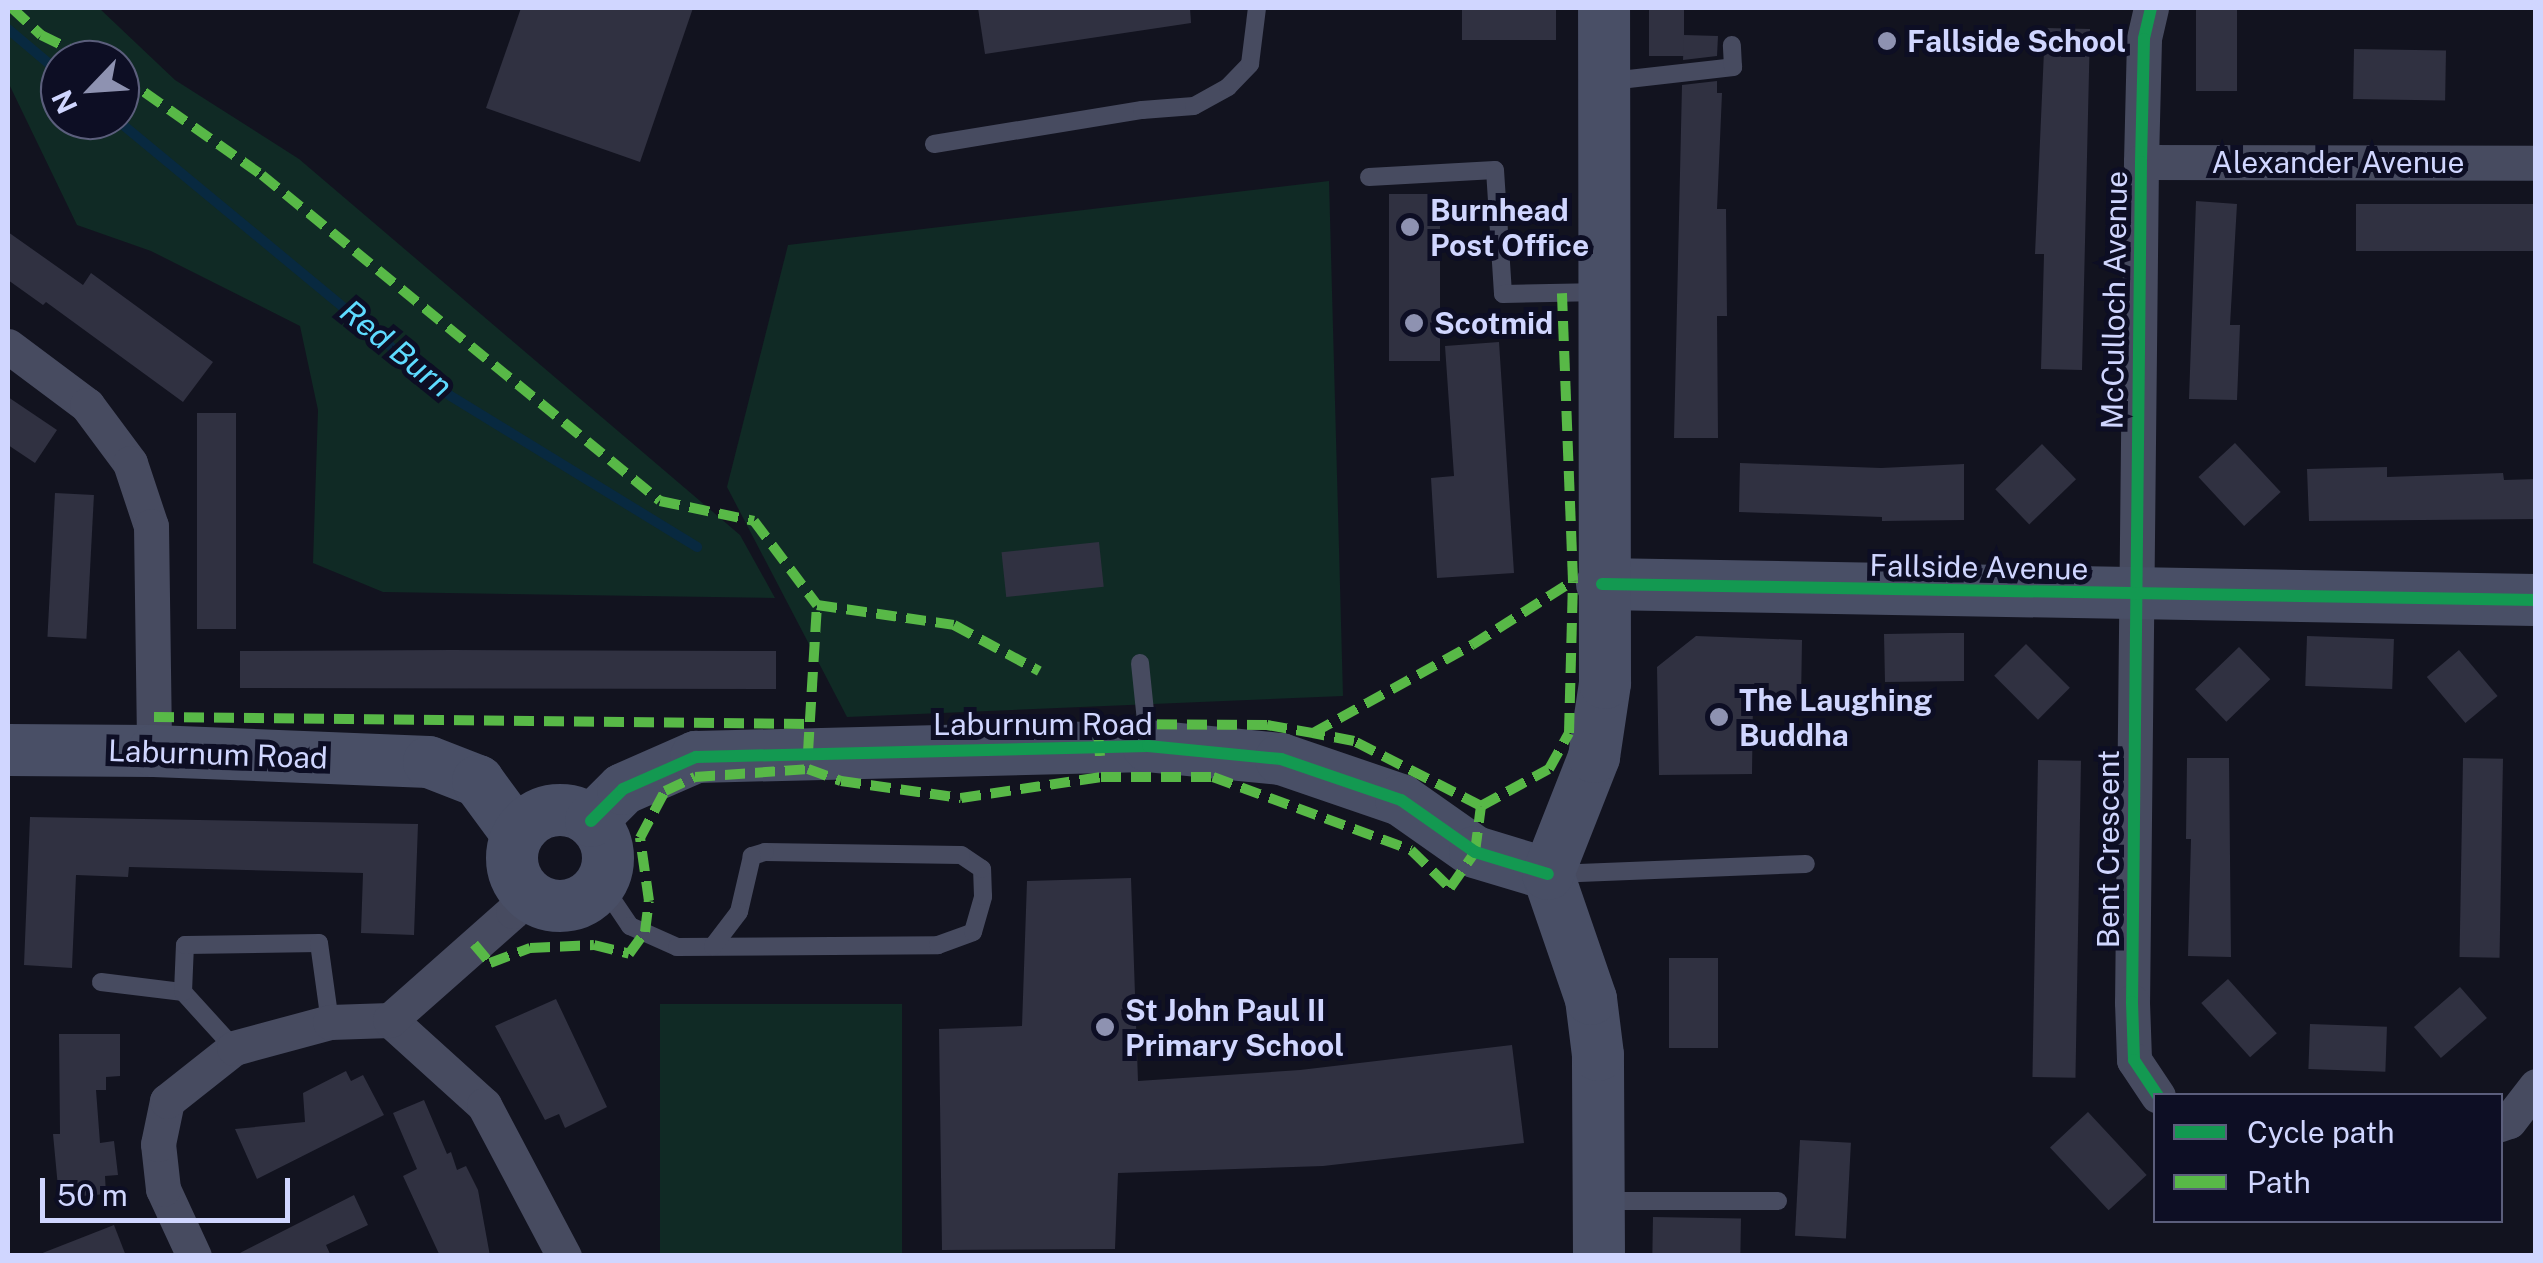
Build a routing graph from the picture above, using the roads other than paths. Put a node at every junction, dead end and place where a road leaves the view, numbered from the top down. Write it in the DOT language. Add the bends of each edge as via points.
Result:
graph roads {
  1 [pos="1257,8"];
  2 [pos="1604,8"];
  3 [pos="2151,8"];
  4 [pos="1732,45"];
  5 [pos="1606,82"];
  6 [pos="934,144"];
  7 [pos="2141,162"];
  8 [pos="2536,163"];
  9 [pos="1368,177"];
  10 [pos="1603,292"];
  11 [pos="8,346"];
  12 [pos="1602,584"];
  13 [pos="2134,595"];
  14 [pos="2536,600"];
  15 [pos="1140,663"];
  16 [pos="1148,746"];
  17 [pos="8,750"];
  18 [pos="154,750"];
  19 [pos="591,821"];
  20 [pos="517,834"];
  21 [pos="1806,864"];
  22 [pos="1548,874"];
  23 [pos="602,884"];
  24 [pos="524,892"];
  25 [pos="713,946"];
  26 [pos="101,982"];
  27 [pos="184,992"];
  28 [pos="390,1020"];
  29 [pos="330,1022"];
  30 [pos="234,1048"];
  31 [pos="2536,1086"];
  32 [pos="2156,1093"];
  33 [pos="2503,1123"];
  34 [pos="1778,1200"];
  35 [pos="1600,1201"];
  36 [pos="194,1256"];
  37 [pos="564,1256"];
  38 [pos="1599,1256"];
  1 -- 6 [label="lane" via="1250,64 1228,88 1194,106"];
  2 -- 5 [label="street"];
  3 -- 7 [label="street, McCulloch Avenue"];
  4 -- 5 [label="lane" via="1732,67"];
  5 -- 10 [label="street"];
  7 -- 8 [label="street, Alexander Avenue"];
  7 -- 13 [label="street, McCulloch Avenue"];
  9 -- 10 [label="lane" via="1495,170 1504,294"];
  10 -- 12 [label="street"];
  11 -- 18 [label="street" via="87,405 130,463 151,526"];
  12 -- 13 [label="street, Fallside Avenue"];
  12 -- 22 [label="street" via="1605,683 1594,757"];
  13 -- 14 [label="street, Fallside Avenue"];
  13 -- 32 [label="street, Bent Crescent" via="2134,1060"];
  15 -- 16 [label="lane"];
  16 -- 19 [label="street, Laburnum Road" via="696,757 622,789"];
  16 -- 22 [label="street, Laburnum Road" via="1281,759 1401,800 1475,852"];
  17 -- 18 [label="street, Laburnum Road"];
  18 -- 20 [label="street, Laburnum Road" via="429,762 478,781"];
  19 -- 20 [label="street" via="551,810"];
  19 -- 23 [label="street" via="606,844"];
  20 -- 24 [label="street" via="512,864"];
  21 -- 22 [label="lane"];
  22 -- 35 [label="street" via="1591,999"];
  23 -- 24 [label="street" via="565,907"];
  23 -- 25 [label="lane" via="630,926 677,948"];
  24 -- 28 [label="street" via="513,911"];
  25 -- 25 [label="lane" via="739,912 752,856 765,852 961,855 982,869 973,932 938,945"];
  26 -- 27 [label="lane"];
  27 -- 29 [label="lane" via="185,945 318,943"];
  27 -- 30 [label="lane"];
  28 -- 29 [label="street"];
  28 -- 37 [label="street" via="484,1104"];
  29 -- 30 [label="street"];
  30 -- 36 [label="street" via="168,1100 158,1144 163,1189"];
  31 -- 33 [label="street"];
  34 -- 35 [label="lane"];
  35 -- 38 [label="street"];
}
